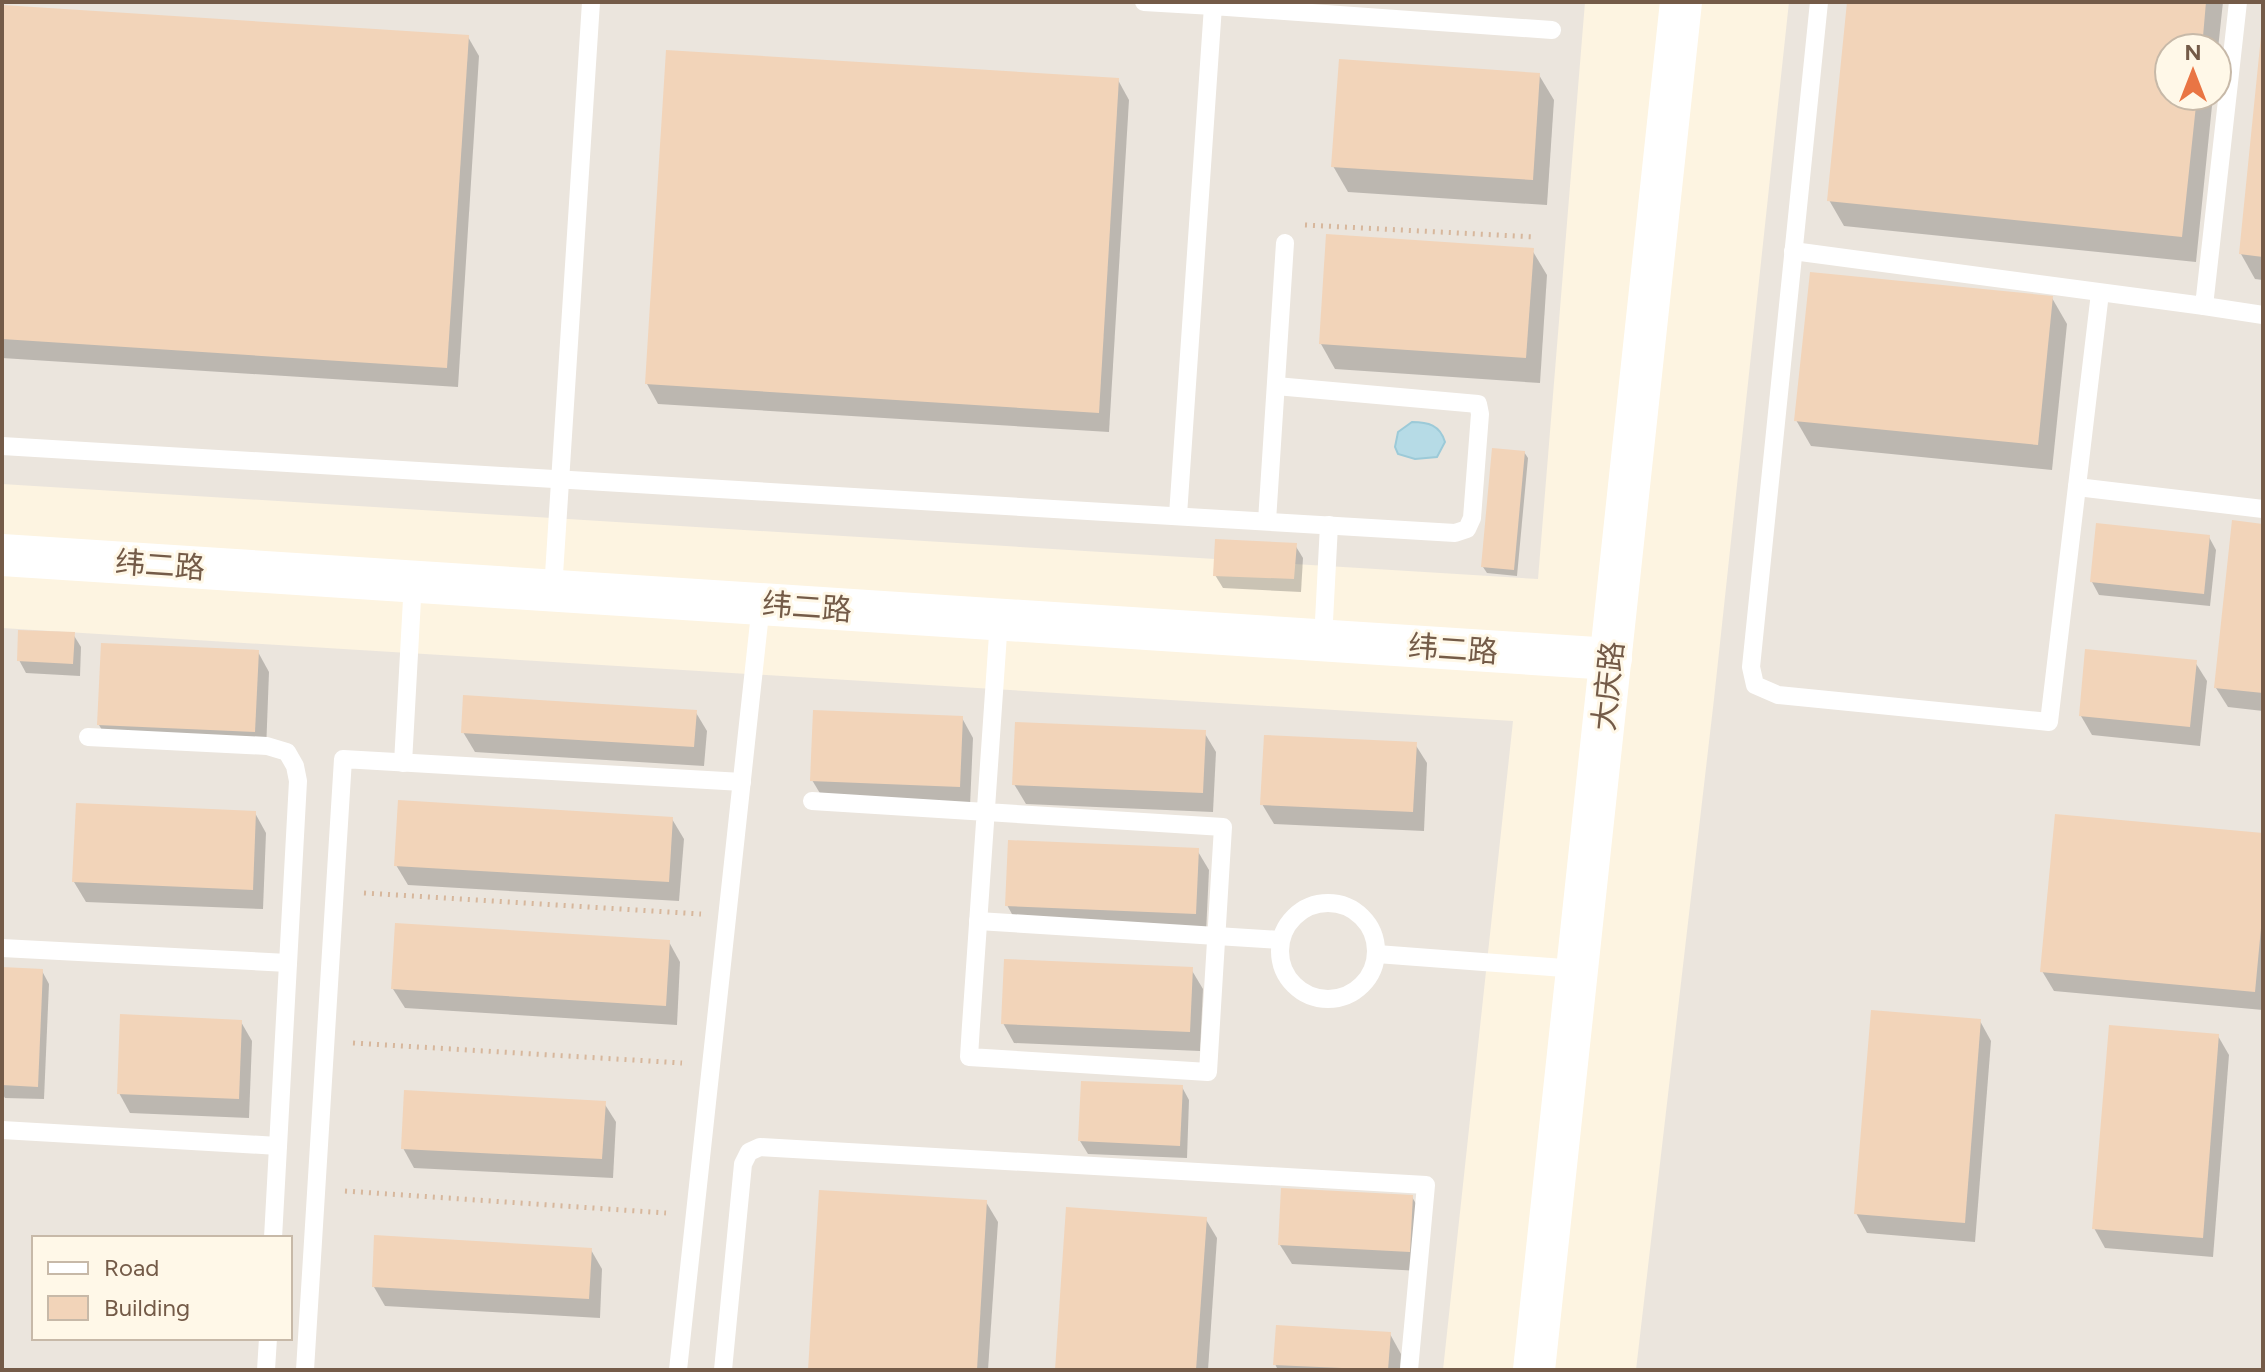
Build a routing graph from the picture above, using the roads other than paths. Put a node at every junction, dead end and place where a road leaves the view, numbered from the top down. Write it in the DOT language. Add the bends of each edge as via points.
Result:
graph roads {
  1 [pos="591,2"];
  2 [pos="1144,2"];
  3 [pos="1443,2"];
  4 [pos="1681,2"];
  5 [pos="1819,2"];
  6 [pos="2238,2"];
  7 [pos="1213,4"];
  8 [pos="1441,22"];
  9 [pos="1552,30"];
  10 [pos="1285,243"];
  11 [pos="1793,251"];
  12 [pos="2100,293"];
  13 [pos="2204,306"];
  14 [pos="2263,315"];
  15 [pos="1276,386"];
  16 [pos="2,446"];
  17 [pos="560,478"];
  18 [pos="2077,487"];
  19 [pos="2263,509"];
  20 [pos="1178,515"];
  21 [pos="1267,521"];
  22 [pos="1329,525"];
  23 [pos="2,555"];
  24 [pos="413,581"];
  25 [pos="553,590"];
  26 [pos="761,604"];
  27 [pos="999,620"];
  28 [pos="1323,640"];
  29 [pos="1611,659"];
  30 [pos="88,737"];
  31 [pos="403,763"];
  32 [pos="742,782"];
  33 [pos="812,801"];
  34 [pos="985,812"];
  35 [pos="978,921"];
  36 [pos="1216,936"];
  37 [pos="1280,940"];
  38 [pos="2,948"];
  39 [pos="1377,954"];
  40 [pos="288,963"];
  41 [pos="1578,969"];
  42 [pos="2,1130"];
  43 [pos="278,1146"];
  44 [pos="273,1236"];
  45 [pos="268,1340"];
  46 [pos="266,1370"];
  47 [pos="305,1370"];
  48 [pos="678,1370"];
  49 [pos="723,1370"];
  50 [pos="1409,1370"];
  51 [pos="1534,1370"];
  1 -- 17 [label="lane"];
  2 -- 7 [label="lane"];
  3 -- 8 [label="lane"];
  4 -- 29 [label="street, 大庆路"];
  5 -- 11 [label="lane"];
  6 -- 13 [label="lane"];
  7 -- 8 [label="lane"];
  7 -- 20 [label="lane"];
  8 -- 9 [label="lane"];
  10 -- 15 [label="lane"];
  11 -- 12 [label="lane"];
  11 -- 18 [label="lane" via="1751,667 1755,685 1778,695 2049,722"];
  12 -- 13 [label="lane"];
  12 -- 18 [label="lane"];
  13 -- 14 [label="lane"];
  15 -- 21 [label="lane"];
  15 -- 22 [label="lane" via="1478,404 1472,518 1467,529 1455,533"];
  16 -- 17 [label="lane"];
  17 -- 20 [label="lane"];
  17 -- 25 [label="lane"];
  18 -- 19 [label="lane"];
  20 -- 21 [label="lane"];
  21 -- 22 [label="lane"];
  22 -- 28 [label="lane"];
  23 -- 24 [label="street, 纬二路"];
  24 -- 25 [label="street, 纬二路"];
  24 -- 31 [label="lane"];
  25 -- 26 [label="street, 纬二路"];
  26 -- 27 [label="street, 纬二路"];
  26 -- 32 [label="lane"];
  27 -- 28 [label="street, 纬二路"];
  27 -- 34 [label="lane"];
  28 -- 29 [label="street, 纬二路"];
  29 -- 41 [label="street, 大庆路"];
  30 -- 40 [label="lane" via="267,746 287,752 298,781"];
  31 -- 32 [label="lane"];
  31 -- 47 [label="lane" via="343,759"];
  32 -- 48 [label="lane"];
  33 -- 34 [label="lane"];
  34 -- 35 [label="lane"];
  34 -- 36 [label="lane" via="1223,827"];
  35 -- 36 [label="lane"];
  35 -- 36 [label="lane" via="969,1057 1208,1072"];
  36 -- 37 [label="lane"];
  37 -- 39 [label="lane" via="1286,925 1311,905 1342,904 1368,923"];
  37 -- 39 [label="lane" via="1282,969 1313,998 1342,998 1355,991 1366,981"];
  38 -- 40 [label="lane"];
  39 -- 41 [label="lane"];
  40 -- 43 [label="lane"];
  41 -- 51 [label="street, 大庆路"];
  42 -- 43 [label="lane"];
  43 -- 44 [label="lane"];
  45 -- 46 [label="lane"];
  49 -- 50 [label="lane" via="743,1164 749,1152 760,1147 1426,1185"];
}
